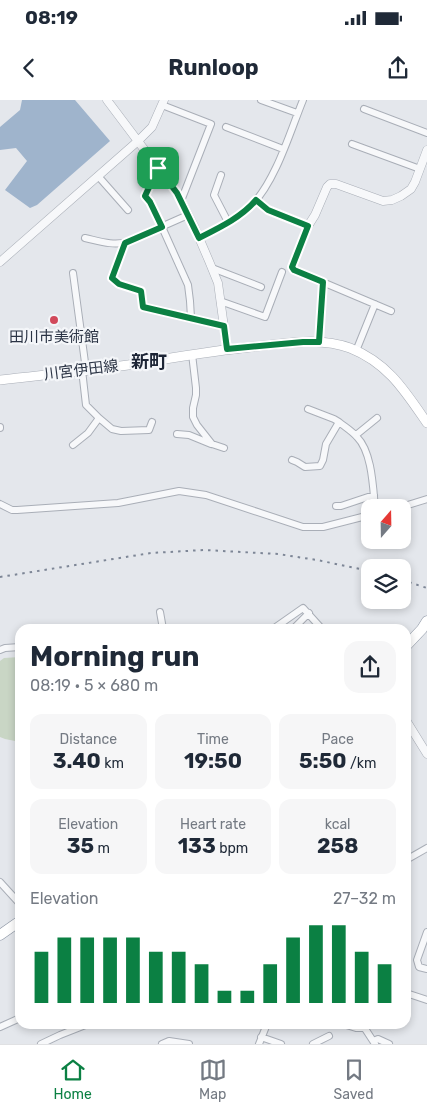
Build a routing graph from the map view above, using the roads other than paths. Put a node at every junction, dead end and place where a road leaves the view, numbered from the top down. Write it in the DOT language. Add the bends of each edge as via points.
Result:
graph roads {
  1 [pos="106,100"];
  2 [pos="260,100"];
  3 [pos="302,100"];
  4 [pos="163,102"];
  5 [pos="364,109"];
  6 [pos="297,114"];
  7 [pos="226,128"];
  8 [pos="427,133"];
  9 [pos="138,141"];
  10 [pos="352,144"];
  11 [pos="283,149"];
  12 [pos="427,150"];
  13 [pos="158,168"];
  14 [pos="420,169"];
  15 [pos="221,175"];
  16 [pos="98,176"];
  17 [pos="256,200"];
  18 [pos="181,201"];
  19 [pos="128,210"];
  20 [pos="188,215"];
  21 [pos="228,222"];
  22 [pos="308,226"];
  23 [pos="162,227"];
  24 [pos="85,238"];
  25 [pos="199,238"];
  26 [pos="125,243"];
  27 [pos="0,262"];
  28 [pos="212,268"];
  29 [pos="282,272"];
  30 [pos="73,274"];
  31 [pos="323,282"];
  32 [pos="261,287"];
  33 [pos="220,300"];
  34 [pos="375,304"];
  35 [pos="391,310"];
  36 [pos="191,318"];
  37 [pos="224,326"];
  38 [pos="319,342"];
  39 [pos="227,349"];
  40 [pos="356,351"];
  41 [pos="192,354"];
  42 [pos="84,370"];
  43 [pos="0,380"];
  44 [pos="308,409"];
  45 [pos="99,418"];
  46 [pos="377,418"];
  47 [pos="152,422"];
  48 [pos="339,422"];
  49 [pos="427,423"];
  50 [pos="178,434"];
  51 [pos="356,435"];
  52 [pos="212,444"];
  53 [pos="73,445"];
  54 [pos="224,448"];
  55 [pos="292,460"];
  56 [pos="374,495"];
  57 [pos="374,499"];
  58 [pos="427,499"];
  59 [pos="0,504"];
  60 [pos="411,504"];
  61 [pos="336,506"];
  62 [pos="361,517"];
  63 [pos="160,612"];
  64 [pos="309,614"];
  65 [pos="427,621"];
  66 [pos="162,624"];
  67 [pos="280,624"];
  68 [pos="298,624"];
  69 [pos="318,624"];
  70 [pos="411,641"];
  71 [pos="15,648"];
  72 [pos="0,650"];
  73 [pos="411,728"];
  74 [pos="427,754"];
  75 [pos="427,848"];
  76 [pos="411,857"];
  77 [pos="0,882"];
  78 [pos="15,898"];
  79 [pos="15,924"];
  80 [pos="427,932"];
  81 [pos="0,935"];
  82 [pos="427,969"];
  83 [pos="411,995"];
  84 [pos="427,1000"];
  85 [pos="15,1020"];
  86 [pos="0,1027"];
  87 [pos="75,1029"];
  88 [pos="265,1029"];
  89 [pos="366,1029"];
  90 [pos="328,1036"];
  91 [pos="262,1037"];
  92 [pos="374,1042"];
  93 [pos="41,1044"];
  94 [pos="162,1044"];
  95 [pos="189,1044"];
  96 [pos="258,1044"];
  97 [pos="281,1044"];
  98 [pos="312,1044"];
  99 [pos="389,1044"];
  1 -- 9 [label="street"];
  2 -- 6 [label="street"];
  3 -- 6 [label="street"];
  4 -- 9 [label="street" via="152,127"];
  4 -- 18 [label="street" via="211,124"];
  5 -- 8 [label="street"];
  6 -- 11 [label="street"];
  7 -- 11 [label="street"];
  9 -- 13 [label="street"];
  9 -- 16 [label="street"];
  10 -- 14 [label="street"];
  11 -- 17 [label="street" via="275,172"];
  12 -- 14 [label="street"];
  13 -- 18 [label="street"];
  13 -- 23 [label="street" via="145,196"];
  14 -- 22 [label="street" via="411,189 392,200 383,201 330,184"];
  15 -- 21 [label="street" via="214,195"];
  16 -- 19 [label="street"];
  16 -- 27 [label="street"];
  17 -- 21 [label="street"];
  17 -- 22 [label="street" via="268,210"];
  18 -- 20 [label="street"];
  20 -- 23 [label="street"];
  20 -- 25 [label="street"];
  21 -- 25 [label="street"];
  22 -- 31 [label="street" via="292,267"];
  23 -- 26 [label="street"];
  23 -- 36 [label="street" via="188,286"];
  24 -- 26 [label="street" via="110,244"];
  25 -- 28 [label="street"];
  26 -- 36 [label="street" via="112,278 119,284 141,291 143,307"];
  28 -- 32 [label="street"];
  28 -- 33 [label="street"];
  29 -- 33 [label="street" via="265,317"];
  30 -- 42 [label="street"];
  31 -- 34 [label="street"];
  31 -- 38 [label="street"];
  33 -- 37 [label="street"];
  34 -- 35 [label="street"];
  34 -- 40 [label="street"];
  36 -- 37 [label="street"];
  37 -- 39 [label="street"];
  38 -- 39 [label="main road, 川宮伊田線"];
  38 -- 40 [label="main road, 川宮伊田線"];
  39 -- 41 [label="main road, 川宮伊田線"];
  40 -- 49 [label="main road, 川宮伊田線" via="389,372"];
  41 -- 42 [label="main road, 川宮伊田線"];
  41 -- 52 [label="street" via="196,388 194,417"];
  42 -- 43 [label="main road, 川宮伊田線"];
  42 -- 45 [label="street" via="86,405"];
  44 -- 48 [label="street"];
  45 -- 47 [label="street" via="112,429 121,431 149,430"];
  45 -- 53 [label="street"];
  46 -- 51 [label="street"];
  48 -- 51 [label="street"];
  48 -- 55 [label="street" via="326,444 320,466 305,468"];
  50 -- 52 [label="street"];
  51 -- 56 [label="street" via="366,452"];
  52 -- 54 [label="street"];
  56 -- 57 [label="street"];
  56 -- 61 [label="street"];
  58 -- 60 [label="street"];
  59 -- 62 [label="street" via="12,510 118,503 179,491 206,495 303,527 323,527"];
  63 -- 66 [label="street"];
  64 -- 67 [label="street" via="303,608"];
  64 -- 68 [label="street"];
  64 -- 69 [label="street"];
  65 -- 70 [label="highway"];
  71 -- 72 [label="street"];
  73 -- 74 [label="street"];
  75 -- 76 [label="street"];
  77 -- 78 [label="street"];
  79 -- 81 [label="highway"];
  80 -- 82 [label="street" via="417,960 419,967"];
  83 -- 84 [label="street"];
  85 -- 86 [label="street"];
  87 -- 93 [label="street"];
  88 -- 91 [label="street"];
  89 -- 92 [label="street"];
  90 -- 98 [label="street"];
  91 -- 96 [label="street"];
  91 -- 97 [label="street"];
  92 -- 99 [label="street" via="378,1039"];
  94 -- 95 [label="street" via="169,1041"];
}
